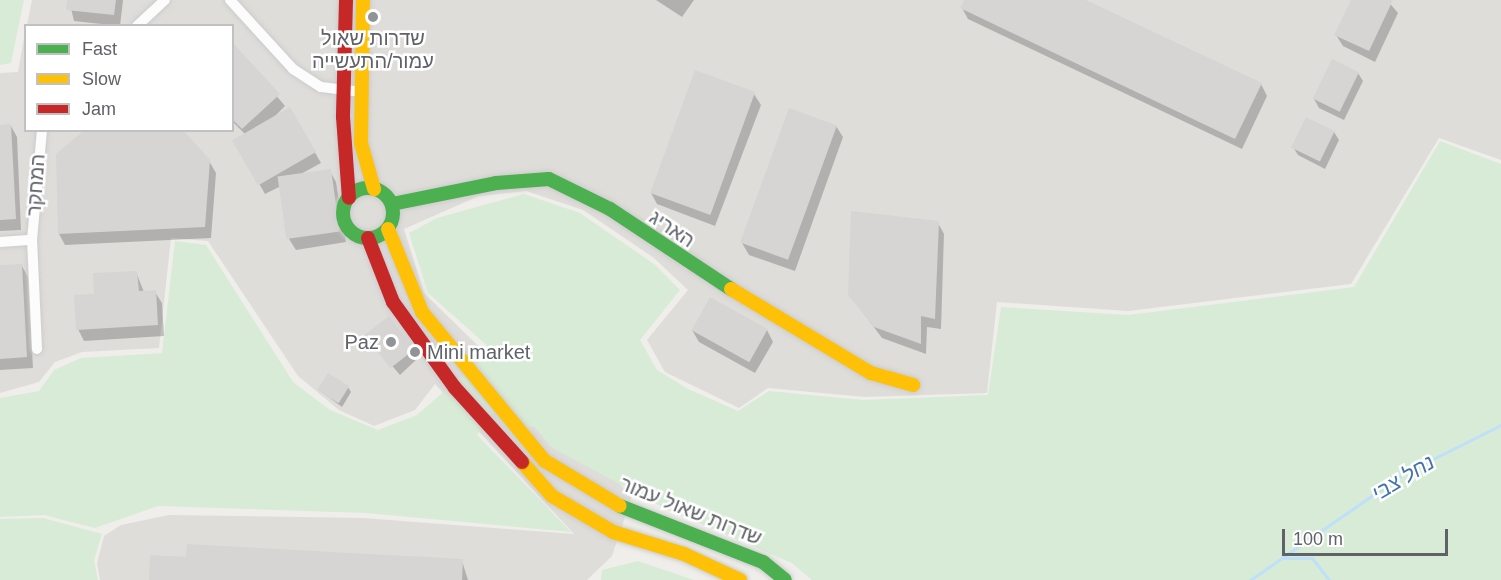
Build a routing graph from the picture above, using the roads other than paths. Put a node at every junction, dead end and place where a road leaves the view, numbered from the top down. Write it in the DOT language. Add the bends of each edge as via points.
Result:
graph roads {
  1 [pos="165,0"];
  2 [pos="230,0"];
  3 [pos="346,0"];
  4 [pos="363,0"];
  5 [pos="139,24"];
  6 [pos="343,91"];
  7 [pos="360,92"];
  8 [pos="42,132"];
  9 [pos="374,189"];
  10 [pos="349,198"];
  11 [pos="392,204"];
  12 [pos="388,229"];
  13 [pos="368,238"];
  14 [pos="32,240"];
  15 [pos="0,242"];
  16 [pos="37,349"];
  17 [pos="913,385"];
  18 [pos="741,580"];
  19 [pos="785,580"];
  1 -- 5 [label="street"];
  2 -- 6 [label="street" via="293,69 321,87"];
  3 -- 6 [label="street"];
  4 -- 7 [label="street"];
  6 -- 7 [label="street"];
  6 -- 10 [label="street"];
  7 -- 9 [label="street" via="364,166"];
  8 -- 14 [label="street, המחקר"];
  9 -- 10 [label="street"];
  9 -- 11 [label="street"];
  10 -- 13 [label="street" via="344,210 347,226"];
  11 -- 12 [label="street"];
  11 -- 17 [label="street, האריג" via="496,183 549,179 610,209 745,299 871,373"];
  12 -- 13 [label="street"];
  12 -- 19 [label="street, שדרות שאול עמור" via="422,312 545,461 629,511 764,562"];
  13 -- 18 [label="street" via="407,322 455,388 552,496 613,532 684,554"];
  14 -- 15 [label="street, המחקר"];
  14 -- 16 [label="street, המחקר"];
}
